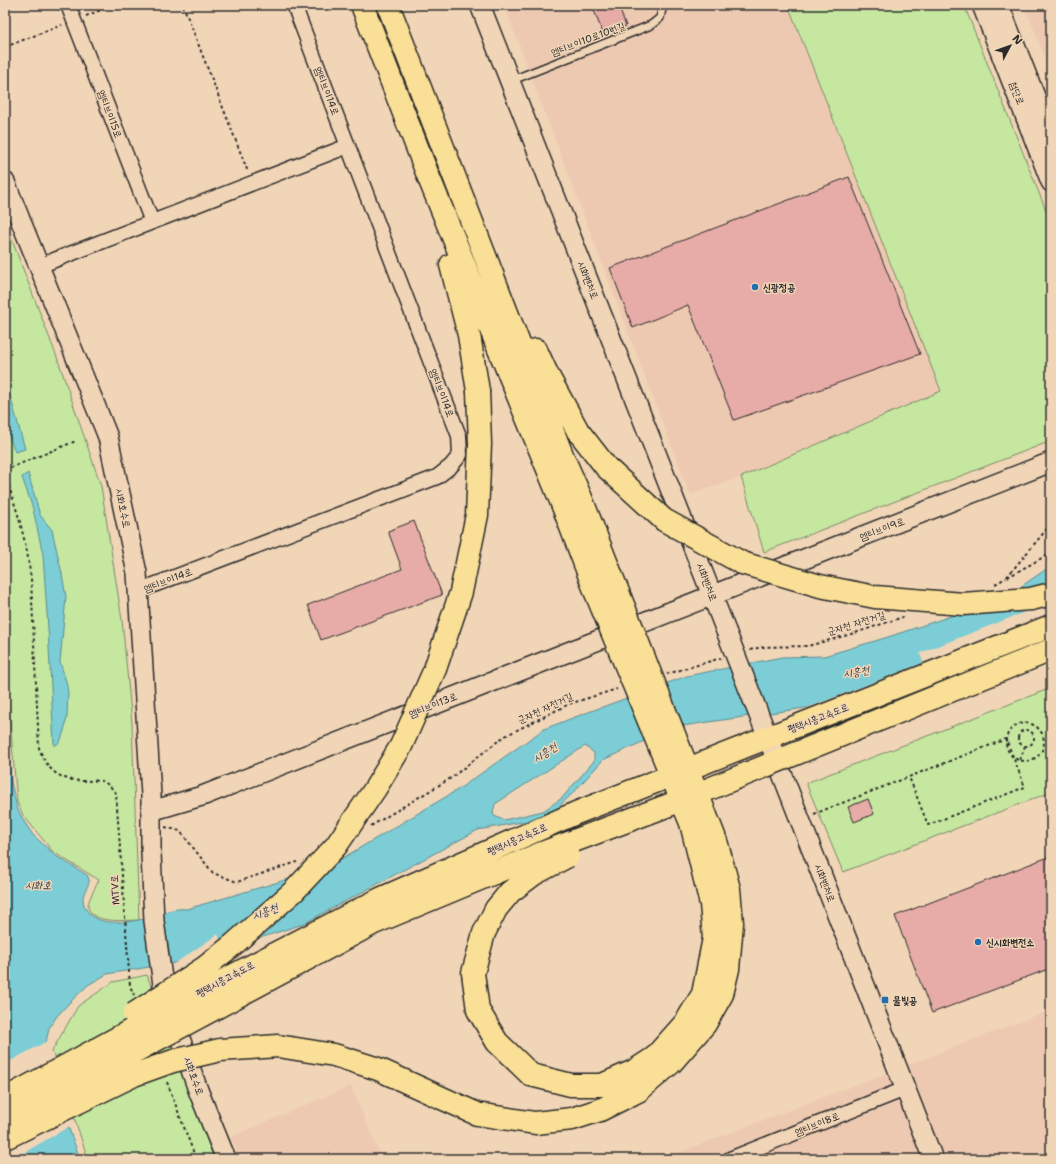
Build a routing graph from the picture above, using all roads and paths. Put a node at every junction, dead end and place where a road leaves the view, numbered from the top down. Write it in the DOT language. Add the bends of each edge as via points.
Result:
graph roads {
  1 [pos="68,5"];
  2 [pos="113,5"];
  3 [pos="183,5"];
  4 [pos="294,5"];
  5 [pos="361,5"];
  6 [pos="388,5"];
  7 [pos="480,5"];
  8 [pos="663,5"];
  9 [pos="982,5"];
  10 [pos="999,5"];
  11 [pos="74,21"];
  12 [pos="5,48"];
  13 [pos="510,81"];
  14 [pos="426,102"];
  15 [pos="1051,137"];
  16 [pos="348,146"];
  17 [pos="5,182"];
  18 [pos="1051,182"];
  19 [pos="252,183"];
  20 [pos="152,222"];
  21 [pos="39,266"];
  22 [pos="76,441"];
  23 [pos="1051,462"];
  24 [pos="5,470"];
  25 [pos="5,474"];
  26 [pos="572,502"];
  27 [pos="1051,524"];
  28 [pos="1051,553"];
  29 [pos="1006,578"];
  30 [pos="989,587"];
  31 [pos="138,591"];
  32 [pos="1051,594"];
  33 [pos="712,595"];
  34 [pos="907,615"];
  35 [pos="1051,626"];
  36 [pos="1051,650"];
  37 [pos="746,651"];
  38 [pos="723,658"];
  39 [pos="664,675"];
  40 [pos="620,688"];
  41 [pos="1006,739"];
  42 [pos="1025,746"];
  43 [pos="1013,756"];
  44 [pos="1019,760"];
  45 [pos="909,777"];
  46 [pos="677,802"];
  47 [pos="151,811"];
  48 [pos="800,819"];
  49 [pos="165,827"];
  50 [pos="364,829"];
  51 [pos="303,860"];
  52 [pos="130,986"];
  53 [pos="905,1089"];
  54 [pos="5,1090"];
  55 [pos="5,1099"];
  56 [pos="5,1121"];
  57 [pos="5,1138"];
  58 [pos="226,1159"];
  59 [pos="730,1159"];
  60 [pos="933,1159"];
  1 -- 11 [label="street, 엠티브이15로"];
  2 -- 11 [label="path"];
  3 -- 19 [label="path"];
  4 -- 16 [label="street, 엠티브이14로"];
  5 -- 26 [label="highway" via="429,178"];
  5 -- 54 [label="highway, bridge" via="450,260 469,335 478,391 480,444 477,515 461,592 435,669 400,746 375,789 336,846 294,891 204,968 102,1034"];
  6 -- 14 [label="highway"];
  7 -- 13 [label="street, 시화벤처로"];
  8 -- 13 [label="lane, 엠티브이10로10번길" via="660,18 651,26"];
  9 -- 18 [label="street, 첨단로"];
  10 -- 15 [label="street, 첨단로"];
  11 -- 12 [label="path"];
  11 -- 20 [label="street, 엠티브이15로"];
  13 -- 33 [label="street, 시화벤처로"];
  14 -- 26 [label="highway" via="562,455"];
  14 -- 32 [label="highway, bridge" via="548,376 578,431 606,467 664,520 742,563 820,586 875,597 963,604 1031,599"];
  16 -- 19 [label="street"];
  16 -- 31 [label="street, 엠티브이14로" via="459,436 460,455 452,466 437,477"];
  17 -- 21 [label="street, 시화호수로"];
  19 -- 20 [label="street"];
  20 -- 21 [label="street"];
  21 -- 31 [label="street, 시화호수로" via="108,437 138,574"];
  22 -- 24 [label="path"];
  23 -- 33 [label="street, 엠티브이9로"];
  25 -- 52 [label="path, MTV로" via="19,518 31,579 39,748 44,761 53,772 68,780 101,781 111,786 116,793"];
  26 -- 46 [label="highway, bridge" via="596,593 691,823 712,904 714,938 703,994 686,1022 654,1058 634,1071 602,1084 571,1085 531,1075 497,1042 478,1010 473,973 484,933 496,909 510,892 534,874"];
  26 -- 57 [label="highway, bridge" via="716,842 729,889 732,923 728,969 722,994 705,1024 671,1063 638,1091 600,1110 572,1119 536,1123 477,1114 378,1069 334,1055 278,1046 220,1050 173,1061 134,1075"];
  27 -- 29 [label="path"];
  28 -- 29 [label="path"];
  29 -- 30 [label="path"];
  31 -- 47 [label="street, 시화호수로"];
  33 -- 47 [label="street, 엠티브이13로" via="202,796"];
  33 -- 48 [label="street, 시화벤처로, bridge"];
  34 -- 37 [label="path, 군자천 자전거길" via="808,646 761,647"];
  35 -- 55 [label="highway, 평택시흥고속도로, bridge" via="576,813 380,899"];
  36 -- 46 [label="highway, bridge"];
  38 -- 39 [label="path"];
  40 -- 50 [label="path, 군자천 자전거길" via="569,704 503,737 451,778"];
  41 -- 43 [label="path" via="1006,746"];
  41 -- 44 [label="path" via="1011,728 1022,722 1029,722 1040,729 1045,740 1042,752 1032,760"];
  41 -- 45 [label="path"];
  42 -- 42 [label="path" via="1034,741 1034,736 1024,730 1019,736 1020,743"];
  42 -- 44 [label="path"];
  43 -- 44 [label="path"];
  43 -- 45 [label="path" via="1025,787 928,825"];
  45 -- 48 [label="path"];
  46 -- 56 [label="highway, bridge" via="542,853 374,923"];
  47 -- 58 [label="street, 시화호수로" via="154,921 164,992 198,1090"];
  48 -- 53 [label="street, 시화벤처로"];
  49 -- 51 [label="path" via="180,831 213,872 237,882"];
  53 -- 59 [label="street, 엠티브이8로"];
  53 -- 60 [label="street, 시화벤처로"];
}
